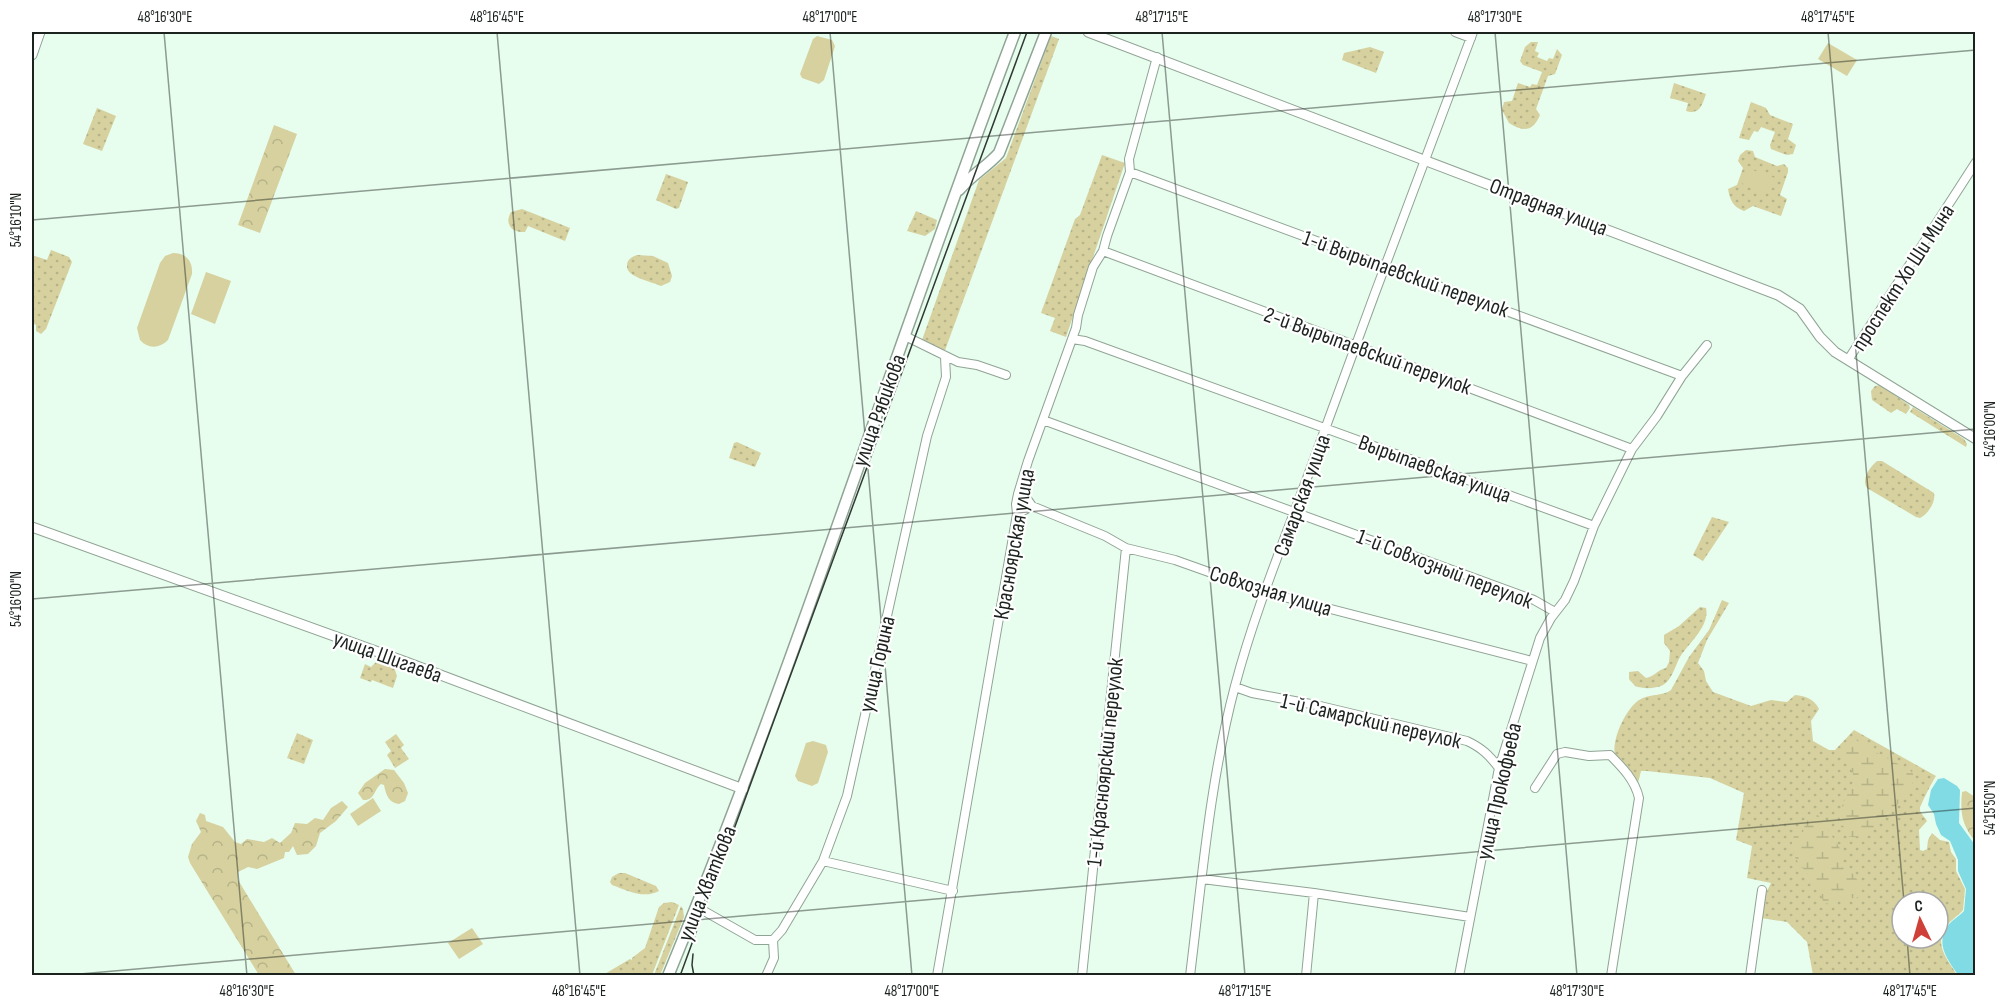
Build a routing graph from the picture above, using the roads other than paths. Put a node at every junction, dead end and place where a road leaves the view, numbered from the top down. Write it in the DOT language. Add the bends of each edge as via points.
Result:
graph roads {
  1 [pos="40,32"];
  2 [pos="1015,32"];
  3 [pos="1046,32"];
  4 [pos="1089,32"];
  5 [pos="1455,32"];
  6 [pos="1472,35"];
  7 [pos="32,55"];
  8 [pos="1157,57"];
  9 [pos="1425,159"];
  10 [pos="1976,162"];
  11 [pos="1130,172"];
  12 [pos="955,194"];
  13 [pos="1103,251"];
  14 [pos="1385,265"];
  15 [pos="904,336"];
  16 [pos="1072,339"];
  17 [pos="1356,345"];
  18 [pos="1707,345"];
  19 [pos="945,357"];
  20 [pos="1848,360"];
  21 [pos="1006,375"];
  22 [pos="1682,376"];
  23 [pos="1043,420"];
  24 [pos="1326,428"];
  25 [pos="1976,439"];
  26 [pos="1632,448"];
  27 [pos="1020,489"];
  28 [pos="1032,506"];
  29 [pos="1295,511"];
  30 [pos="1017,514"];
  31 [pos="1594,526"];
  32 [pos="32,527"];
  33 [pos="1126,548"];
  34 [pos="1265,592"];
  35 [pos="1556,612"];
  36 [pos="1532,661"];
  37 [pos="1235,687"];
  38 [pos="1499,768"];
  39 [pos="1535,788"];
  40 [pos="743,789"];
  41 [pos="823,861"];
  42 [pos="1202,879"];
  43 [pos="1762,890"];
  44 [pos="953,891"];
  45 [pos="1314,893"];
  46 [pos="697,907"];
  47 [pos="1470,917"];
  48 [pos="773,940"];
  49 [pos="668,975"];
  50 [pos="766,975"];
  51 [pos="937,975"];
  52 [pos="1082,975"];
  53 [pos="1190,975"];
  54 [pos="1306,975"];
  55 [pos="1460,975"];
  56 [pos="1611,975"];
  57 [pos="1750,975"];
  1 -- 7 [label="street"];
  2 -- 12 [label="main road, улица Рябикова"];
  3 -- 12 [label="main road" via="999,153"];
  4 -- 8 [label="street, Отрадная улица"];
  5 -- 6 [label="street"];
  6 -- 9 [label="street, Самарская улица"];
  8 -- 9 [label="street, Отрадная улица"];
  8 -- 11 [label="street, Красноярская улица" via="1129,159"];
  9 -- 14 [label="street, Самарская улица"];
  9 -- 20 [label="street, Отрадная улица" via="1779,296 1800,309 1820,337"];
  10 -- 20 [label="street, проспект Хо Ши Мина"];
  11 -- 13 [label="street, Красноярская улица"];
  11 -- 14 [label="street, 1-й Вырыпаевский переулок"];
  12 -- 15 [label="main road, улица Рябикова"];
  13 -- 16 [label="street, Красноярская улица" via="1095,262"];
  13 -- 17 [label="street, 2-й Вырыпаевский переулок"];
  14 -- 17 [label="street, Самарская улица"];
  14 -- 22 [label="street, 1-й Вырыпаевский переулок"];
  15 -- 19 [label="street"];
  15 -- 40 [label="main road, улица Рябикова"];
  16 -- 23 [label="street, Красноярская улица"];
  16 -- 24 [label="street, Вырыпаевская улица"];
  17 -- 24 [label="street, Самарская улица"];
  17 -- 26 [label="street, 2-й Вырыпаевский переулок"];
  18 -- 22 [label="street, 1-й Совхозный переулок"];
  19 -- 21 [label="street"];
  19 -- 41 [label="street, улица Горина" via="946,377 927,436 847,796"];
  20 -- 25 [label="street, Отрадная улица"];
  22 -- 26 [label="street, 1-й Совхозный переулок"];
  23 -- 27 [label="street, Красноярская улица"];
  23 -- 29 [label="street, 1-й Совхозный переулок"];
  24 -- 29 [label="street, Самарская улица"];
  24 -- 31 [label="street, Вырыпаевская улица"];
  26 -- 31 [label="street, 1-й Совхозный переулок"];
  27 -- 28 [label="street"];
  27 -- 30 [label="street, Красноярская улица"];
  28 -- 30 [label="street"];
  28 -- 33 [label="street, Совхозная улица"];
  29 -- 34 [label="street, Самарская улица"];
  29 -- 35 [label="street, 1-й Совхозный переулок" via="1534,600"];
  30 -- 44 [label="street, Красноярская улица"];
  31 -- 35 [label="street, 1-й Совхозный переулок" via="1574,581"];
  32 -- 40 [label="street, улица Шигаева"];
  33 -- 34 [label="street, Совхозная улица" via="1175,560"];
  33 -- 52 [label="street, 1-й Красноярский переулок"];
  34 -- 36 [label="street, Совхозная улица"];
  34 -- 37 [label="street, Самарская улица"];
  35 -- 36 [label="street, улица Прокофьева"];
  36 -- 38 [label="street, улица Прокофьева"];
  37 -- 38 [label="street, 1-й Самарский переулок" via="1467,741 1480,747"];
  37 -- 42 [label="street, Самарская улица" via="1218,765"];
  38 -- 47 [label="street, улица Прокофьева"];
  39 -- 56 [label="street" via="1557,754 1565,752 1610,755 1636,788 1639,798"];
  40 -- 46 [label="main road, улица Хваткова"];
  41 -- 44 [label="street"];
  41 -- 48 [label="street, улица Горина"];
  42 -- 45 [label="street"];
  42 -- 53 [label="street, Самарская улица"];
  43 -- 57 [label="street"];
  44 -- 51 [label="street, Красноярская улица"];
  45 -- 47 [label="street"];
  45 -- 54 [label="street"];
  46 -- 48 [label="street" via="755,940"];
  46 -- 49 [label="main road, улица Хваткова"];
  47 -- 55 [label="street, улица Прокофьева"];
  48 -- 50 [label="street" via="774,958"];
}
